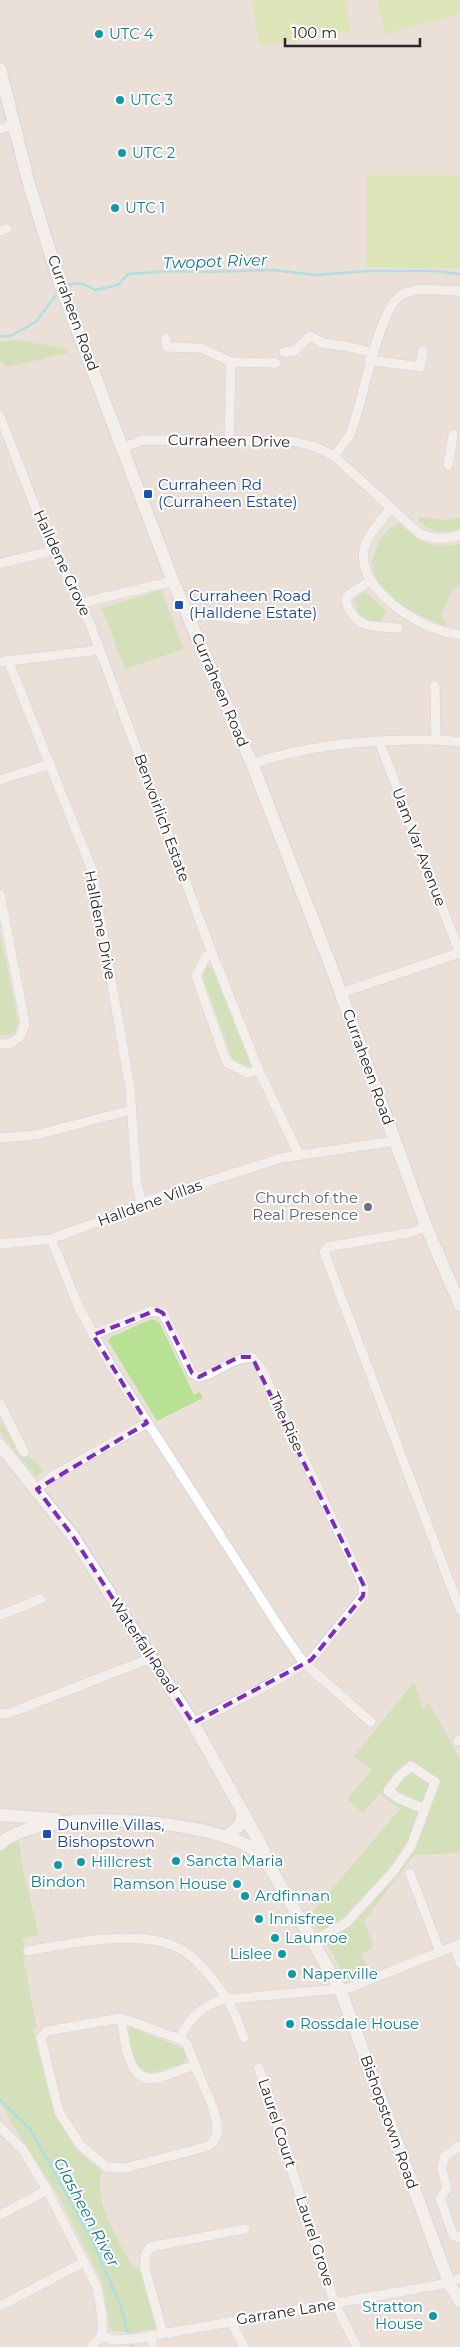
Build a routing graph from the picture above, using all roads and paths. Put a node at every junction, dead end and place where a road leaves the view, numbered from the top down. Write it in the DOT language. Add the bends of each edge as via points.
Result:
graph roads {
  1 [pos="0,69"];
  2 [pos="6,127"];
  3 [pos="460,291"];
  4 [pos="166,338"];
  5 [pos="423,350"];
  6 [pos="284,352"];
  7 [pos="371,357"];
  8 [pos="231,362"];
  9 [pos="276,363"];
  10 [pos="0,416"];
  11 [pos="455,440"];
  12 [pos="229,442"];
  13 [pos="122,448"];
  14 [pos="334,456"];
  15 [pos="448,465"];
  16 [pos="391,508"];
  17 [pos="460,535"];
  18 [pos="53,551"];
  19 [pos="0,563"];
  20 [pos="172,579"];
  21 [pos="370,581"];
  22 [pos="81,603"];
  23 [pos="190,619"];
  24 [pos="246,620"];
  25 [pos="398,628"];
  26 [pos="460,635"];
  27 [pos="99,650"];
  28 [pos="4,661"];
  29 [pos="112,683"];
  30 [pos="435,686"];
  31 [pos="436,740"];
  32 [pos="379,741"];
  33 [pos="460,742"];
  34 [pos="50,764"];
  35 [pos="252,764"];
  36 [pos="0,780"];
  37 [pos="0,894"];
  38 [pos="212,952"];
  39 [pos="460,954"];
  40 [pos="340,993"];
  41 [pos="0,1044"];
  42 [pos="259,1071"];
  43 [pos="130,1110"];
  44 [pos="0,1138"];
  45 [pos="396,1141"];
  46 [pos="299,1155"];
  47 [pos="141,1203"];
  48 [pos="426,1226"];
  49 [pos="51,1239"];
  50 [pos="0,1244"];
  51 [pos="460,1305"];
  52 [pos="93,1335"];
  53 [pos="1,1408"];
  54 [pos="147,1423"];
  55 [pos="0,1445"];
  56 [pos="24,1452"];
  57 [pos="37,1489"];
  58 [pos="41,1599"];
  59 [pos="460,1610"];
  60 [pos="0,1616"];
  61 [pos="151,1658"];
  62 [pos="304,1662"];
  63 [pos="0,1713"];
  64 [pos="371,1722"];
  65 [pos="193,1724"];
  66 [pos="424,1808"];
  67 [pos="243,1814"];
  68 [pos="0,1815"];
  69 [pos="70,1823"];
  70 [pos="226,1837"];
  71 [pos="0,1844"];
  72 [pos="264,1860"];
  73 [pos="410,1873"];
  74 [pos="313,1941"];
  75 [pos="457,1945"];
  76 [pos="28,1951"];
  77 [pos="440,1952"];
  78 [pos="460,1963"];
  79 [pos="340,1989"];
  80 [pos="228,2000"];
  81 [pos="121,2018"];
  82 [pos="244,2038"];
  83 [pos="180,2039"];
  84 [pos="195,2065"];
  85 [pos="259,2068"];
  86 [pos="0,2127"];
  87 [pos="460,2146"];
  88 [pos="294,2178"];
  89 [pos="48,2190"];
  90 [pos="0,2215"];
  91 [pos="245,2229"];
  92 [pos="460,2238"];
  93 [pos="84,2262"];
  94 [pos="454,2280"];
  95 [pos="460,2302"];
  96 [pos="335,2304"];
  97 [pos="0,2306"];
  98 [pos="231,2320"];
  99 [pos="162,2333"];
  100 [pos="151,2335"];
  101 [pos="102,2336"];
  102 [pos="92,2347"];
  103 [pos="153,2347"];
  104 [pos="244,2347"];
  105 [pos="357,2347"];
  1 -- 2 [label="street, Curraheen Road"];
  2 -- 13 [label="street, Curraheen Road" via="60,284"];
  3 -- 7 [label="street" via="414,290 401,294 392,304"];
  4 -- 8 [label="street" via="167,347 201,348"];
  5 -- 7 [label="street" via="420,367"];
  6 -- 7 [label="street" via="294,352 310,336 323,343 350,346"];
  7 -- 14 [label="street" via="349,436"];
  8 -- 9 [label="street"];
  8 -- 12 [label="street"];
  10 -- 18 [label="street, Halldene Grove"];
  11 -- 15 [label="street"];
  12 -- 13 [label="street, Curraheen Drive" via="143,440"];
  12 -- 14 [label="street, Curraheen Drive" via="292,441"];
  13 -- 20 [label="street, Curraheen Road"];
  14 -- 16 [label="street, Curraheen Drive"];
  16 -- 17 [label="street, Curraheen Drive" via="429,538"];
  16 -- 21 [label="street" via="371,533 364,549 363,566"];
  18 -- 19 [label="street"];
  18 -- 22 [label="street, Halldene Grove"];
  20 -- 22 [label="street"];
  20 -- 23 [label="street, Curraheen Road"];
  21 -- 25 [label="street" via="347,596 351,612 365,625"];
  21 -- 26 [label="street" via="408,615 426,625"];
  22 -- 27 [label="street, Halldene Grove"];
  23 -- 24 [label="street" via="203,614"];
  23 -- 35 [label="street, Curraheen Road"];
  27 -- 28 [label="street"];
  27 -- 29 [label="street, Halldene Grove"];
  28 -- 34 [label="street, Halldene Drive"];
  29 -- 38 [label="street, Benvoirlich Estate"];
  30 -- 31 [label="street"];
  31 -- 32 [label="street"];
  31 -- 33 [label="street"];
  32 -- 35 [label="street" via="343,743"];
  32 -- 39 [label="street, Uam Var Avenue"];
  34 -- 36 [label="street"];
  34 -- 43 [label="street, Halldene Drive" via="92,870 130,1088"];
  35 -- 40 [label="street, Curraheen Road"];
  37 -- 41 [label="street" via="25,1023 20,1037 8,1044"];
  38 -- 42 [label="street, Benvoirlich Estate"];
  38 -- 42 [label="street" via="206,956 196,976 227,1062 248,1073"];
  39 -- 40 [label="street, Uam Var Avenue"];
  40 -- 45 [label="street, Curraheen Road"];
  42 -- 46 [label="street, Benvoirlich Estate"];
  43 -- 44 [label="street" via="36,1136"];
  43 -- 47 [label="street, Halldene Drive"];
  45 -- 46 [label="street, Halldene Villas"];
  45 -- 48 [label="street, Curraheen Road"];
  46 -- 47 [label="street, Halldene Villas"];
  47 -- 49 [label="street, Halldene Villas"];
  48 -- 51 [label="street, Curraheen Road"];
  48 -- 59 [label="street" via="413,1232 328,1247 324,1252"];
  49 -- 50 [label="street, Halldene Villas"];
  49 -- 52 [label="street"];
  52 -- 54 [label="street"];
  52 -- 62 [label="street, The Rise" via="157,1310 163,1313 192,1372 198,1376 239,1357 252,1357 261,1368 364,1586 363,1596 311,1660"];
  53 -- 56 [label="street"];
  54 -- 57 [label="street" via="51,1477"];
  54 -- 62 [label="street"];
  55 -- 57 [label="street, Waterfall Road"];
  57 -- 61 [label="street, Waterfall Road" via="72,1535"];
  58 -- 60 [label="street"];
  61 -- 63 [label="street" via="7,1714"];
  61 -- 65 [label="street, Waterfall Road"];
  62 -- 64 [label="street"];
  62 -- 65 [label="street, The Rise"];
  65 -- 67 [label="street, Waterfall Road"];
  66 -- 66 [label="street" via="435,1782 411,1766 388,1791"];
  66 -- 74 [label="street" via="411,1846 393,1872 346,1923"];
  67 -- 70 [label="street" via="240,1825"];
  67 -- 72 [label="street, Waterfall Road" via="264,1851"];
  68 -- 69 [label="street, Bishopstown Road"];
  69 -- 70 [label="street, Bishopstown Road" via="159,1823"];
  69 -- 71 [label="street, Bishopstown Road" via="30,1828"];
  70 -- 72 [label="street, Bishopstown Road" via="252,1848"];
  72 -- 74 [label="street, Bishopstown Road"];
  73 -- 77 [label="street"];
  74 -- 79 [label="street, Bishopstown Road"];
  75 -- 77 [label="street"];
  75 -- 78 [label="street"];
  76 -- 80 [label="street" via="107,1938 163,1943 192,1957"];
  77 -- 79 [label="street"];
  79 -- 80 [label="street"];
  79 -- 94 [label="street, Bishopstown Road"];
  80 -- 82 [label="street"];
  80 -- 83 [label="street" via="214,2002 197,2013"];
  81 -- 83 [label="street"];
  81 -- 84 [label="street" via="131,2066 141,2075 156,2078"];
  81 -- 84 [label="street" via="47,2031 41,2038 58,2112 80,2146 107,2167 145,2164 209,2146 215,2140 216,2118"];
  83 -- 84 [label="street" via="187,2044"];
  85 -- 88 [label="street, Laurel Court"];
  86 -- 89 [label="street" via="23,2150"];
  87 -- 92 [label="street" via="444,2158 442,2169 447,2189 440,2198 453,2235"];
  88 -- 96 [label="street, Laurel Grove"];
  89 -- 90 [label="street"];
  89 -- 93 [label="street"];
  91 -- 99 [label="street" via="150,2247 145,2269"];
  93 -- 97 [label="street"];
  93 -- 101 [label="street" via="100,2297"];
  94 -- 95 [label="street, Bishopstown Road"];
  94 -- 96 [label="street, Garrane Lane"];
  96 -- 98 [label="street, Garrane Lane"];
  96 -- 105 [label="street, Laurel Grove"];
  98 -- 99 [label="street, Garrane Lane"];
  98 -- 104 [label="street"];
  99 -- 100 [label="street, Garrane Lane"];
  100 -- 101 [label="street, Garrane Lane" via="124,2340"];
  100 -- 103 [label="street"];
  101 -- 102 [label="street"];
}
